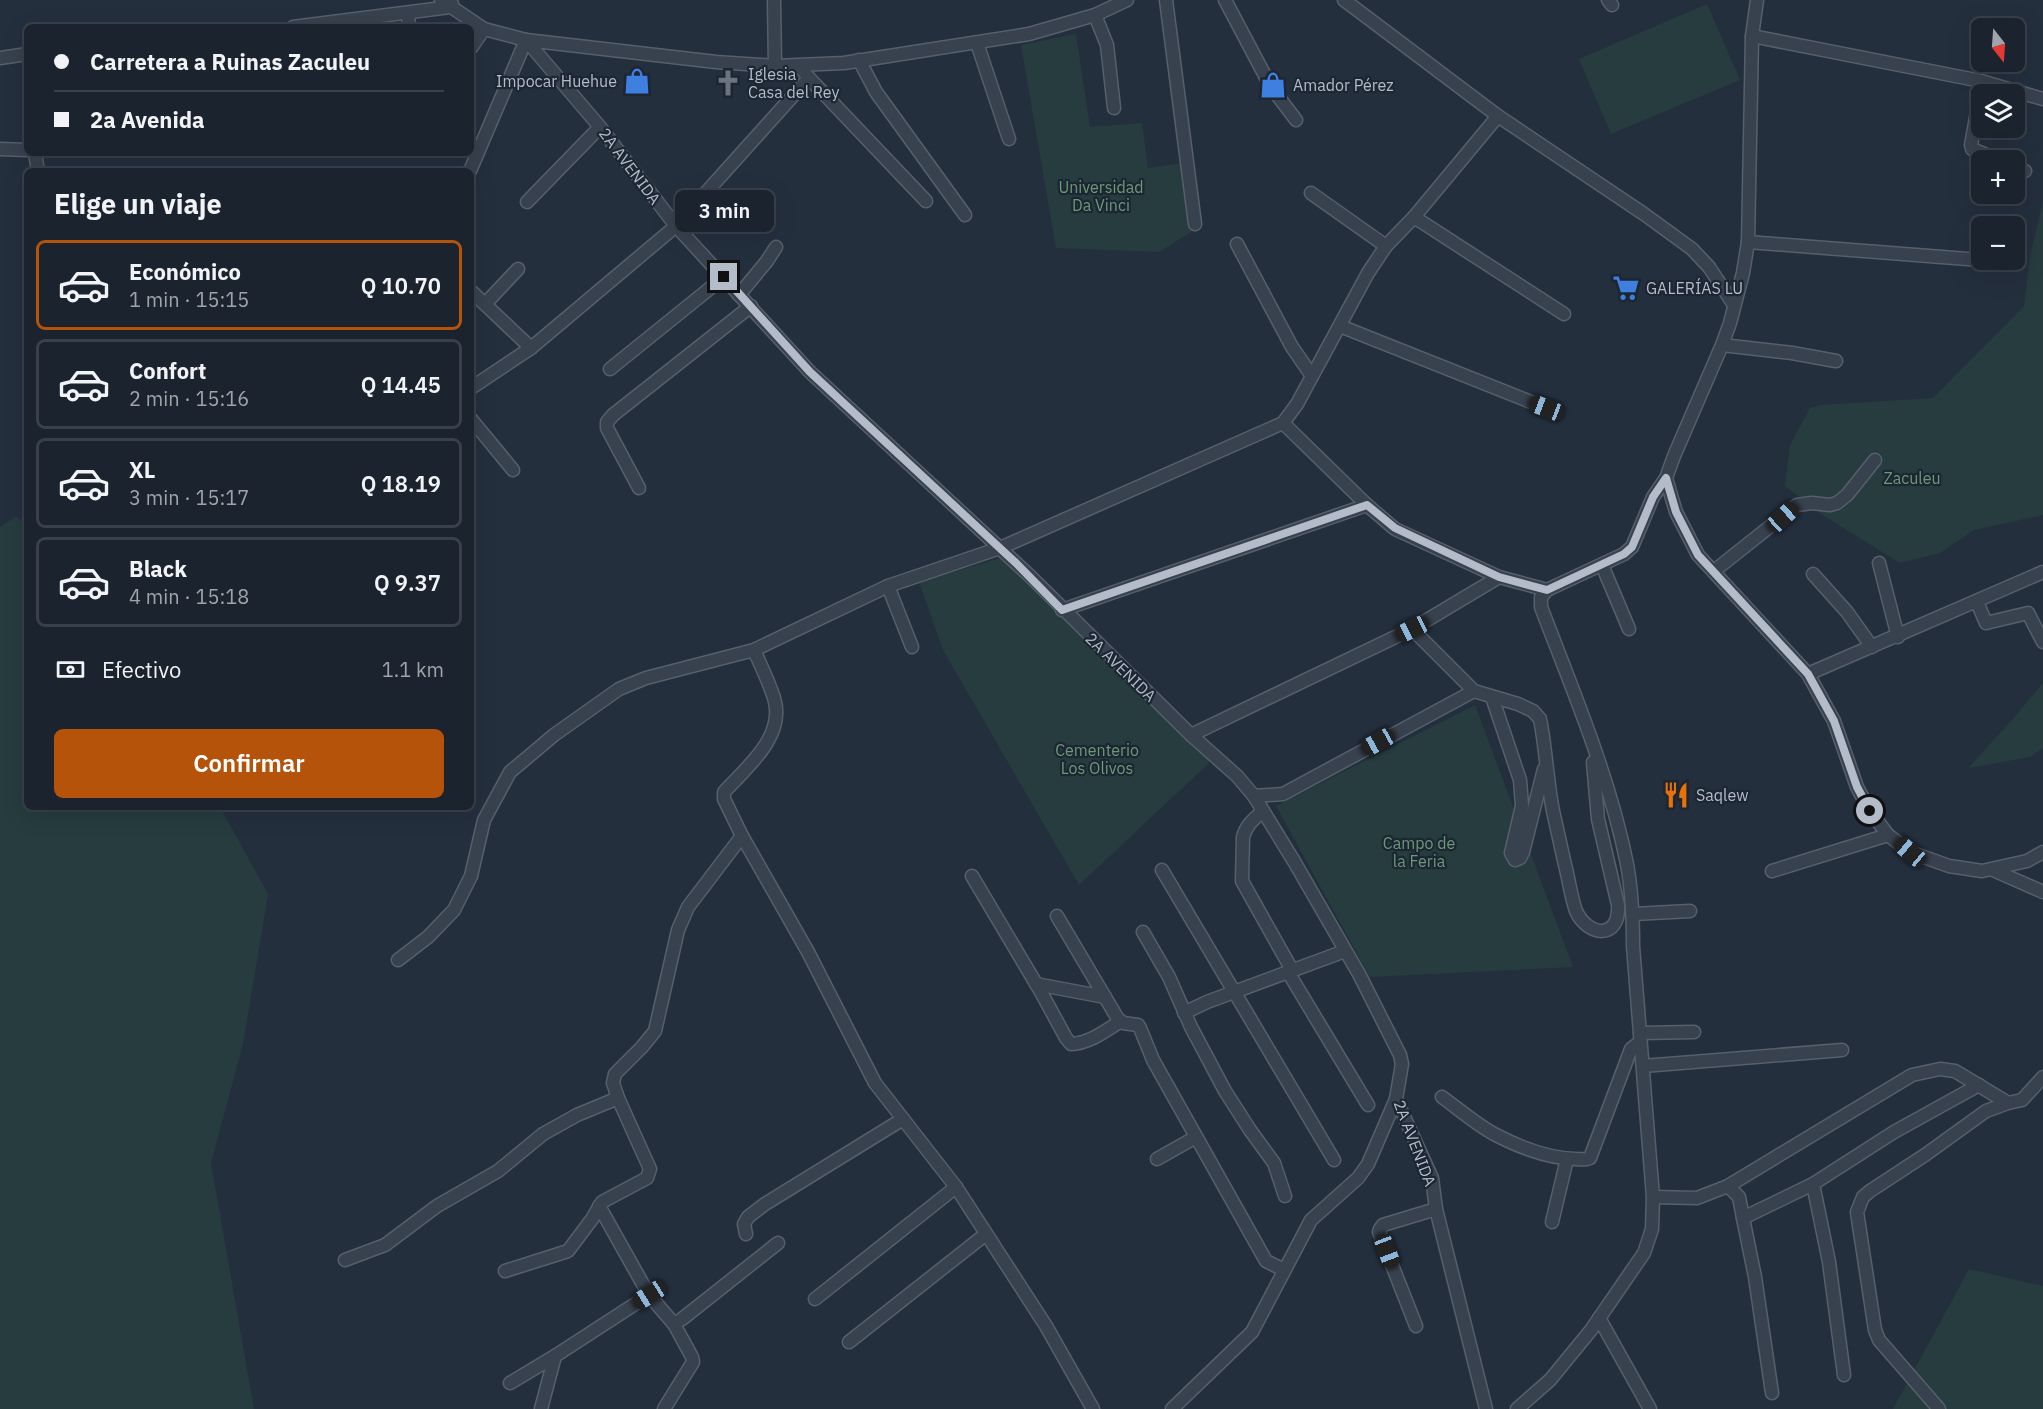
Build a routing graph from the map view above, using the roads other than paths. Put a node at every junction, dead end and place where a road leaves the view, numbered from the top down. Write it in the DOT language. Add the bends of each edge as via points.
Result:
graph roads {
  1 [pos="774,0"];
  2 [pos="1127,0"];
  3 [pos="1166,0"];
  4 [pos="1225,0"];
  5 [pos="1344,0"];
  6 [pos="1757,0"];
  7 [pos="448,2"];
  8 [pos="408,13"];
  9 [pos="1095,15"];
  10 [pos="317,24"];
  11 [pos="409,24"];
  12 [pos="484,29"];
  13 [pos="1752,36"];
  14 [pos="526,40"];
  15 [pos="977,43"];
  16 [pos="474,44"];
  17 [pos="24,54"];
  18 [pos="0,58"];
  19 [pos="859,60"];
  20 [pos="776,66"];
  21 [pos="799,66"];
  22 [pos="809,78"];
  23 [pos="1981,81"];
  24 [pos="2043,99"];
  25 [pos="1114,108"];
  26 [pos="1498,116"];
  27 [pos="1296,120"];
  28 [pos="600,127"];
  29 [pos="1009,139"];
  30 [pos="0,149"];
  31 [pos="24,150"];
  32 [pos="1974,150"];
  33 [pos="471,168"];
  34 [pos="1311,193"];
  35 [pos="926,201"];
  36 [pos="527,202"];
  37 [pos="965,215"];
  38 [pos="1414,217"];
  39 [pos="1195,224"];
  40 [pos="676,226"];
  41 [pos="1748,242"];
  42 [pos="1237,244"];
  43 [pos="1386,246"];
  44 [pos="776,248"];
  45 [pos="1971,259"];
  46 [pos="518,269"];
  47 [pos="724,277"];
  48 [pos="474,294"];
  49 [pos="740,295"];
  50 [pos="485,304"];
  51 [pos="1734,305"];
  52 [pos="751,306"];
  53 [pos="1564,314"];
  54 [pos="1340,326"];
  55 [pos="1722,345"];
  56 [pos="531,348"];
  57 [pos="1836,361"];
  58 [pos="610,369"];
  59 [pos="1312,376"];
  60 [pos="474,386"];
  61 [pos="1546,408"];
  62 [pos="474,423"];
  63 [pos="1283,423"];
  64 [pos="1875,460"];
  65 [pos="513,470"];
  66 [pos="1666,478"];
  67 [pos="639,488"];
  68 [pos="1367,505"];
  69 [pos="1000,548"];
  70 [pos="1880,563"];
  71 [pos="1602,565"];
  72 [pos="1714,571"];
  73 [pos="2043,572"];
  74 [pos="1812,574"];
  75 [pos="1499,577"];
  76 [pos="888,586"];
  77 [pos="1547,590"];
  78 [pos="1977,602"];
  79 [pos="1062,610"];
  80 [pos="1412,629"];
  81 [pos="1629,629"];
  82 [pos="1898,637"];
  83 [pos="2043,642"];
  84 [pos="912,646"];
  85 [pos="1872,647"];
  86 [pos="754,650"];
  87 [pos="1808,674"];
  88 [pos="1474,691"];
  89 [pos="1492,697"];
  90 [pos="1191,735"];
  91 [pos="1591,740"];
  92 [pos="1546,759"];
  93 [pos="1254,796"];
  94 [pos="1263,811"];
  95 [pos="1888,835"];
  96 [pos="742,836"];
  97 [pos="2043,852"];
  98 [pos="1162,870"];
  99 [pos="1993,870"];
  100 [pos="1772,871"];
  101 [pos="972,876"];
  102 [pos="2043,892"];
  103 [pos="1690,911"];
  104 [pos="1633,914"];
  105 [pos="1057,916"];
  106 [pos="1143,932"];
  107 [pos="1346,951"];
  108 [pos="398,960"];
  109 [pos="1290,971"];
  110 [pos="1036,984"];
  111 [pos="1235,992"];
  112 [pos="1105,997"];
  113 [pos="1184,1013"];
  114 [pos="1121,1022"];
  115 [pos="1694,1032"];
  116 [pos="1640,1037"];
  117 [pos="1842,1050"];
  118 [pos="1643,1066"];
  119 [pos="2043,1077"];
  120 [pos="1979,1085"];
  121 [pos="1442,1097"];
  122 [pos="618,1098"];
  123 [pos="1395,1099"];
  124 [pos="2008,1103"];
  125 [pos="1368,1105"];
  126 [pos="903,1119"];
  127 [pos="1196,1137"];
  128 [pos="1157,1159"];
  129 [pos="1567,1159"];
  130 [pos="1334,1160"];
  131 [pos="1813,1184"];
  132 [pos="956,1186"];
  133 [pos="1728,1186"];
  134 [pos="1285,1196"];
  135 [pos="1653,1197"];
  136 [pos="599,1206"];
  137 [pos="1436,1209"];
  138 [pos="1743,1218"];
  139 [pos="1552,1222"];
  140 [pos="746,1234"];
  141 [pos="986,1234"];
  142 [pos="778,1243"];
  143 [pos="345,1260"];
  144 [pos="1284,1270"];
  145 [pos="505,1271"];
  146 [pos="649,1295"];
  147 [pos="815,1299"];
  148 [pos="1599,1318"];
  149 [pos="674,1324"];
  150 [pos="1416,1326"];
  151 [pos="849,1342"];
  152 [pos="555,1356"];
  153 [pos="1844,1375"];
  154 [pos="510,1383"];
  155 [pos="1772,1393"];
  156 [pos="541,1409"];
  157 [pos="664,1409"];
  158 [pos="1093,1409"];
  159 [pos="1172,1409"];
  160 [pos="1486,1409"];
  161 [pos="1517,1409"];
  162 [pos="1650,1409"];
  163 [pos="1939,1409"];
  1 -- 20 [label="street"];
  2 -- 9 [label="street"];
  3 -- 39 [label="street"];
  4 -- 27 [label="street" via="1271,87"];
  5 -- 26 [label="street"];
  6 -- 13 [label="street"];
  7 -- 8 [label="street"];
  7 -- 12 [label="street"];
  8 -- 10 [label="street"];
  8 -- 11 [label="street"];
  9 -- 15 [label="street" via="1029,34"];
  9 -- 25 [label="street" via="1107,45"];
  12 -- 14 [label="street"];
  12 -- 16 [label="street"];
  13 -- 23 [label="street"];
  13 -- 41 [label="street"];
  14 -- 20 [label="street"];
  14 -- 28 [label="street, 2A AVENIDA"];
  14 -- 33 [label="street"];
  15 -- 19 [label="street"];
  15 -- 29 [label="street"];
  17 -- 18 [label="street"];
  19 -- 21 [label="street"];
  19 -- 37 [label="street" via="876,92"];
  20 -- 21 [label="street"];
  21 -- 22 [label="street"];
  22 -- 35 [label="street"];
  22 -- 40 [label="street"];
  23 -- 24 [label="street"];
  23 -- 32 [label="street" via="1971,145"];
  26 -- 38 [label="street"];
  26 -- 51 [label="street" via="1692,249"];
  28 -- 36 [label="street"];
  28 -- 40 [label="street, 2A AVENIDA"];
  30 -- 31 [label="street"];
  34 -- 43 [label="street"];
  38 -- 43 [label="street"];
  38 -- 53 [label="street"];
  40 -- 47 [label="street, 2A AVENIDA"];
  40 -- 56 [label="street"];
  41 -- 45 [label="street"];
  41 -- 51 [label="street"];
  42 -- 59 [label="street" via="1292,348"];
  43 -- 54 [label="street"];
  44 -- 49 [label="street"];
  46 -- 50 [label="street"];
  47 -- 49 [label="street, 2A AVENIDA"];
  47 -- 58 [label="street"];
  48 -- 50 [label="street"];
  49 -- 52 [label="street, 2A AVENIDA"];
  50 -- 56 [label="street"];
  51 -- 55 [label="street"];
  52 -- 67 [label="street" via="607,422"];
  52 -- 69 [label="street, 2A AVENIDA" via="810,372"];
  54 -- 59 [label="street"];
  54 -- 61 [label="street"];
  55 -- 57 [label="street"];
  55 -- 66 [label="street"];
  56 -- 60 [label="street"];
  59 -- 63 [label="street"];
  62 -- 65 [label="street"];
  63 -- 68 [label="street"];
  63 -- 69 [label="street"];
  64 -- 72 [label="street" via="1837,503 1797,505"];
  66 -- 71 [label="street" via="1653,497 1632,547"];
  66 -- 72 [label="street" via="1676,512 1698,555"];
  68 -- 75 [label="street" via="1395,528"];
  68 -- 79 [label="street"];
  69 -- 76 [label="street"];
  69 -- 79 [label="street, 2A AVENIDA"];
  70 -- 82 [label="street"];
  71 -- 77 [label="street"];
  71 -- 81 [label="street"];
  72 -- 87 [label="street"];
  73 -- 78 [label="street"];
  74 -- 85 [label="street"];
  75 -- 77 [label="street"];
  75 -- 80 [label="street"];
  76 -- 84 [label="street"];
  76 -- 86 [label="street"];
  77 -- 91 [label="street" via="1541,597 1541,607"];
  78 -- 82 [label="street"];
  78 -- 83 [label="street" via="1986,623 2028,613"];
  79 -- 90 [label="street, 2A AVENIDA"];
  80 -- 88 [label="street"];
  80 -- 90 [label="street"];
  82 -- 85 [label="street"];
  85 -- 87 [label="street"];
  86 -- 96 [label="street" via="775,700 775,719 763,750 724,792"];
  86 -- 108 [label="street" via="646,678 619,689 510,772 484,820 471,876 454,910"];
  87 -- 95 [label="street" via="1834,721 1857,787"];
  88 -- 89 [label="street"];
  88 -- 93 [label="street" via="1283,794"];
  89 -- 92 [label="street" via="1518,704 1540,719"];
  89 -- 92 [label="street" via="1520,780 1522,806 1511,853 1515,860 1523,852"];
  90 -- 93 [label="street, 2A AVENIDA"];
  91 -- 92 [label="street" via="1598,819 1618,905 1619,916 1610,928 1593,929 1583,923 1576,911 1553,810"];
  91 -- 104 [label="street" via="1615,812"];
  93 -- 94 [label="street, 2A AVENIDA"];
  94 -- 107 [label="street, 2A AVENIDA"];
  94 -- 109 [label="street" via="1245,830 1242,881"];
  95 -- 99 [label="street" via="1910,852 1949,866"];
  95 -- 100 [label="street"];
  96 -- 122 [label="street" via="688,907 678,930 655,1031 615,1074 613,1083"];
  96 -- 126 [label="street" via="808,952 875,1083"];
  97 -- 99 [label="street" via="2027,861"];
  98 -- 111 [label="street"];
  99 -- 102 [label="street"];
  101 -- 110 [label="street"];
  103 -- 104 [label="street"];
  104 -- 116 [label="street"];
  105 -- 112 [label="street"];
  106 -- 113 [label="street"];
  107 -- 109 [label="street"];
  107 -- 123 [label="street, 2A AVENIDA" via="1400,1055 1402,1064"];
  109 -- 111 [label="street"];
  109 -- 125 [label="street"];
  110 -- 112 [label="street"];
  110 -- 114 [label="street" via="1071,1044 1096,1038"];
  111 -- 113 [label="street"];
  111 -- 130 [label="street"];
  112 -- 114 [label="street"];
  113 -- 134 [label="street" via="1225,1091 1274,1163"];
  114 -- 127 [label="street" via="1140,1028 1153,1060"];
  115 -- 116 [label="street"];
  116 -- 118 [label="street"];
  116 -- 129 [label="street" via="1631,1049 1590,1158"];
  117 -- 118 [label="street"];
  118 -- 135 [label="street"];
  119 -- 124 [label="street" via="2022,1100"];
  120 -- 124 [label="street"];
  120 -- 131 [label="street" via="1894,1132"];
  120 -- 133 [label="street" via="1955,1071 1940,1069 1911,1075"];
  121 -- 129 [label="street" via="1495,1135"];
  122 -- 136 [label="street" via="650,1174 606,1198"];
  122 -- 143 [label="street" via="543,1134 498,1170 437,1206 385,1245"];
  123 -- 137 [label="street, 2A AVENIDA" via="1432,1178"];
  123 -- 144 [label="street" via="1368,1164 1311,1220"];
  124 -- 163 [label="street" via="1986,1111 1870,1191 1857,1212 1879,1340"];
  126 -- 132 [label="street"];
  126 -- 140 [label="street" via="765,1204 748,1217 744,1224"];
  127 -- 128 [label="street"];
  127 -- 144 [label="street" via="1266,1261"];
  129 -- 139 [label="street"];
  131 -- 138 [label="street"];
  131 -- 153 [label="street" via="1829,1262"];
  132 -- 141 [label="street"];
  132 -- 147 [label="street"];
  133 -- 135 [label="street" via="1697,1198"];
  133 -- 138 [label="street" via="1739,1197"];
  135 -- 148 [label="street" via="1652,1229 1644,1253"];
  136 -- 145 [label="street" via="568,1251"];
  136 -- 146 [label="street"];
  137 -- 150 [label="street" via="1383,1226 1379,1232"];
  137 -- 160 [label="street, 2A AVENIDA"];
  138 -- 155 [label="street"];
  141 -- 151 [label="street"];
  141 -- 158 [label="street" via="1046,1326"];
  142 -- 149 [label="street"];
  144 -- 159 [label="street" via="1252,1332"];
  146 -- 149 [label="street"];
  146 -- 152 [label="street"];
  148 -- 161 [label="street" via="1550,1380"];
  148 -- 162 [label="street"];
  149 -- 157 [label="street" via="693,1362"];
  152 -- 154 [label="street"];
  152 -- 156 [label="street"];
}
